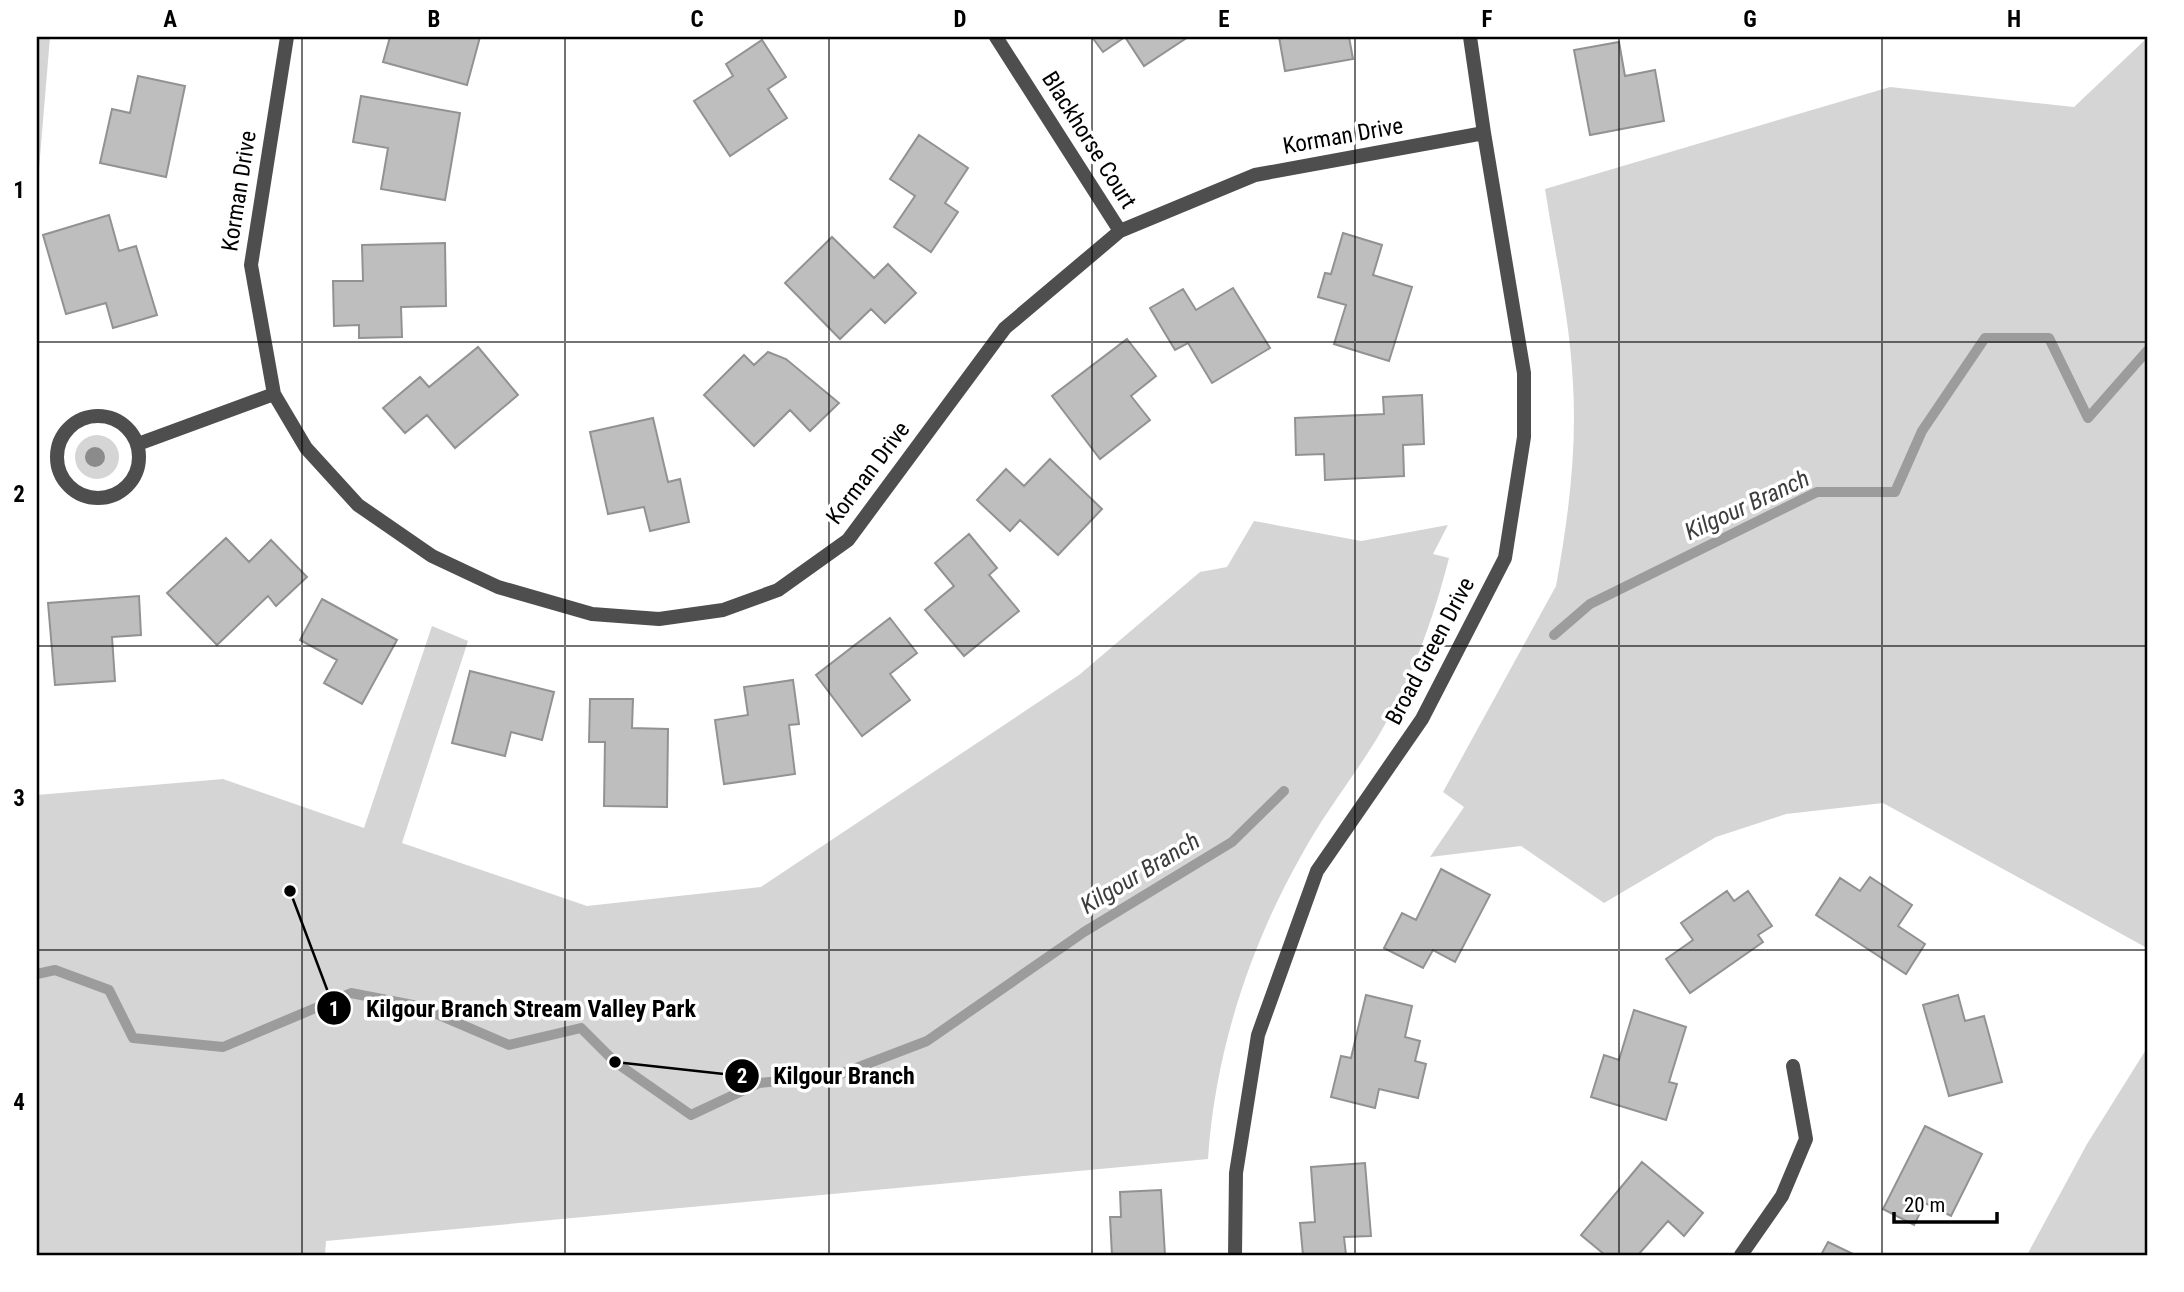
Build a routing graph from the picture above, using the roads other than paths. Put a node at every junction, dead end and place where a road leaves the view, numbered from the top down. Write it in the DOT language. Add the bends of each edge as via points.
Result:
graph roads {
  1 [pos="287,37"];
  2 [pos="996,37"];
  3 [pos="1470,37"];
  4 [pos="1484,133"];
  5 [pos="1120,232"];
  6 [pos="274,394"];
  7 [pos="138,444"];
  8 [pos="1793,1066"];
  9 [pos="1235,1255"];
  10 [pos="1741,1255"];
  1 -- 6 [label="street, Korman Drive" via="250,265"];
  2 -- 5 [label="street, Blackhorse Court"];
  3 -- 4 [label="street, Broad Green Drive"];
  4 -- 5 [label="street, Korman Drive" via="1255,175"];
  4 -- 9 [label="street, Broad Green Drive" via="1524,373 1524,437 1505,558 1422,719 1317,871 1258,1035 1236,1173"];
  5 -- 6 [label="street, Korman Drive" via="1004,328 848,540 778,590 723,610 659,618 592,614 498,587 432,556 358,505 306,448"];
  6 -- 7 [label="street"];
  7 -- 7 [label="street" via="121,421 93,415 68,428 60,441 59,469 64,481 85,496 111,496 132,481 140,457"];
  8 -- 10 [label="street" via="1805,1139 1782,1196"];
}
